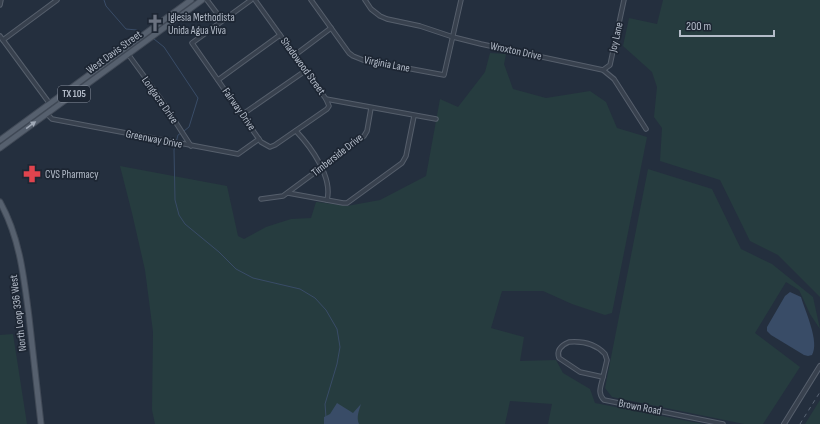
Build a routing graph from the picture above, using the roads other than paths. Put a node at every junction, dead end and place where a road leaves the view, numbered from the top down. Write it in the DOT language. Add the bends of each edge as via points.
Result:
graph roads {
  1 [pos="1,0"];
  2 [pos="57,0"];
  3 [pos="191,0"];
  4 [pos="202,0"];
  5 [pos="207,0"];
  6 [pos="251,0"];
  7 [pos="255,0"];
  8 [pos="311,0"];
  9 [pos="365,0"];
  10 [pos="461,0"];
  11 [pos="624,0"];
  12 [pos="184,2"];
  13 [pos="0,5"];
  14 [pos="222,20"];
  15 [pos="164,28"];
  16 [pos="331,28"];
  17 [pos="152,29"];
  18 [pos="280,35"];
  19 [pos="0,36"];
  20 [pos="453,37"];
  21 [pos="3,40"];
  22 [pos="128,54"];
  23 [pos="295,55"];
  24 [pos="305,70"];
  25 [pos="603,70"];
  26 [pos="218,80"];
  27 [pos="326,99"];
  28 [pos="50,104"];
  29 [pos="371,108"];
  30 [pos="47,114"];
  31 [pos="242,114"];
  32 [pos="414,116"];
  33 [pos="436,119"];
  34 [pos="646,129"];
  35 [pos="296,131"];
  36 [pos="259,139"];
  37 [pos="0,140"];
  38 [pos="192,146"];
  39 [pos="0,148"];
  40 [pos="322,167"];
  41 [pos="288,193"];
  42 [pos="261,199"];
  43 [pos="327,200"];
  44 [pos="0,202"];
  45 [pos="820,366"];
  46 [pos="603,377"];
  47 [pos="41,424"];
  48 [pos="723,424"];
  49 [pos="784,424"];
  1 -- 13 [label="street"];
  2 -- 21 [label="street"];
  3 -- 12 [label="main road, West Davis Street / TX 105"];
  4 -- 15 [label="main road, West Davis Street / TX 105"];
  5 -- 14 [label="street"];
  6 -- 14 [label="street"];
  7 -- 18 [label="street, Shadowood Street"];
  8 -- 16 [label="street, Virginia Lane"];
  9 -- 20 [label="street, Wroxton Drive" via="371,9 386,19 420,26"];
  10 -- 20 [label="street"];
  11 -- 25 [label="street, Joy Lane" via="610,65"];
  12 -- 15 [label="main road" via="186,8"];
  12 -- 17 [label="main road, West Davis Street / TX 105"];
  14 -- 26 [label="street, Fairway Drive" via="192,44"];
  15 -- 22 [label="main road, West Davis Street / TX 105"];
  16 -- 20 [label="street, Virginia Lane" via="349,52 358,58 444,75"];
  16 -- 23 [label="street"];
  17 -- 22 [label="main road" via="129,49"];
  17 -- 28 [label="main road, West Davis Street / TX 105"];
  18 -- 23 [label="street, Shadowood Street"];
  18 -- 26 [label="street"];
  19 -- 21 [label="street"];
  20 -- 25 [label="street, Wroxton Drive"];
  21 -- 28 [label="street"];
  22 -- 30 [label="main road, West Davis Street / TX 105"];
  22 -- 38 [label="street, Longacre Drive"];
  23 -- 24 [label="street, Shadowood Street"];
  24 -- 27 [label="street, Shadowood Street"];
  24 -- 31 [label="street"];
  25 -- 34 [label="street" via="614,79"];
  26 -- 31 [label="street, Fairway Drive"];
  27 -- 29 [label="street, Shadowood Street"];
  27 -- 35 [label="street" via="329,106 327,109"];
  28 -- 37 [label="main road, West Davis Street / TX 105"];
  29 -- 32 [label="street, Shadowood Street"];
  29 -- 40 [label="street, Timberside Drive" via="364,136"];
  30 -- 38 [label="street, Greenway Drive" via="52,119"];
  39 -- 30 [label="main road, West Davis Street / TX 105, one-way"];
  31 -- 36 [label="street, Fairway Drive"];
  32 -- 33 [label="street, Shadowood Street"];
  32 -- 43 [label="street" via="406,156 402,163 347,203"];
  35 -- 36 [label="street, Fairway Drive" via="270,147"];
  35 -- 40 [label="street"];
  36 -- 38 [label="street, Greenway Drive" via="238,154"];
  40 -- 41 [label="street, Timberside Drive"];
  40 -- 43 [label="street" via="326,180"];
  41 -- 42 [label="street" via="279,198"];
  41 -- 43 [label="street"];
  44 -- 47 [label="main road, North Loop 336 West" via="15,237 23,271"];
  45 -- 49 [label="street"];
  46 -- 46 [label="street, Brown Road" via="607,357 603,351 579,342 564,344 558,351 559,358 576,370"];
  46 -- 48 [label="street, Brown Road" via="599,391 604,400"];
}
